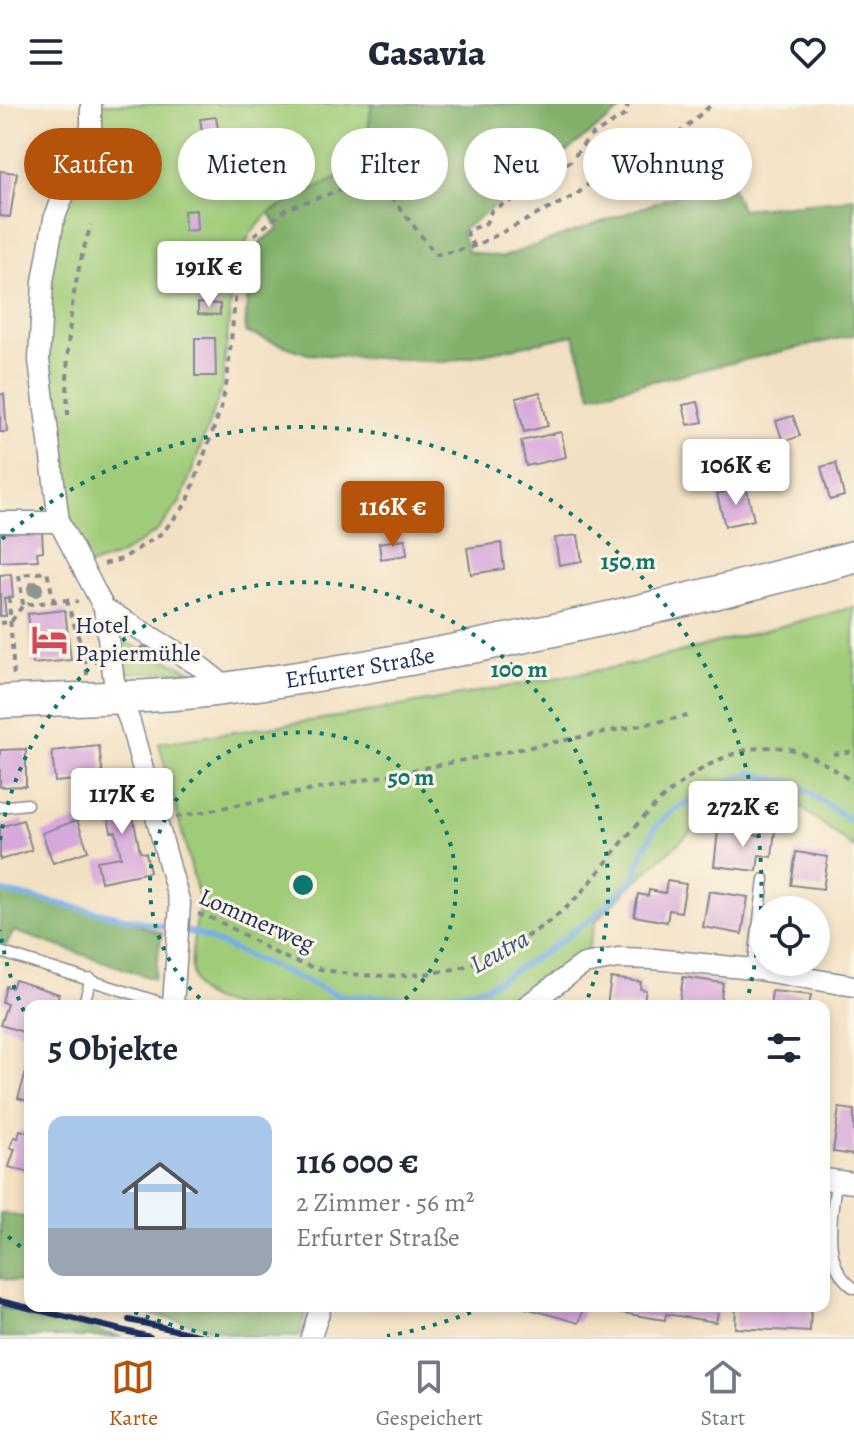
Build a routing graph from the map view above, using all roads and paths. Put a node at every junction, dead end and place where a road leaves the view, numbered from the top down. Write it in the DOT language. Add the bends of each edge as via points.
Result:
graph roads {
  1 [pos="91,104"];
  2 [pos="628,104"];
  3 [pos="712,104"];
  4 [pos="91,225"];
  5 [pos="475,246"];
  6 [pos="68,426"];
  7 [pos="0,522"];
  8 [pos="59,522"];
  9 [pos="854,557"];
  10 [pos="101,565"];
  11 [pos="9,597"];
  12 [pos="67,600"];
  13 [pos="54,601"];
  14 [pos="23,605"];
  15 [pos="104,608"];
  16 [pos="11,622"];
  17 [pos="0,623"];
  18 [pos="13,658"];
  19 [pos="87,682"];
  20 [pos="229,689"];
  21 [pos="120,697"];
  22 [pos="0,702"];
  23 [pos="687,716"];
  24 [pos="854,751"];
  25 [pos="833,754"];
  26 [pos="854,783"];
  27 [pos="27,804"];
  28 [pos="0,807"];
  29 [pos="182,816"];
  30 [pos="764,879"];
  31 [pos="762,896"];
  32 [pos="180,904"];
  33 [pos="0,952"];
  34 [pos="750,969"];
  35 [pos="795,976"];
  36 [pos="91,979"];
  37 [pos="854,986"];
  38 [pos="85,1000"];
  39 [pos="156,1000"];
  40 [pos="174,1000"];
  41 [pos="534,1000"];
  42 [pos="838,1181"];
  43 [pos="854,1288"];
  44 [pos="319,1312"];
  45 [pos="311,1337"];
  1 -- 8 [label="street" via="91,128 54,219 43,281 39,360"];
  2 -- 5 [label="path" via="625,115 589,137 571,161 518,188 511,201 492,209 486,223 467,231"];
  3 -- 5 [label="path" via="669,142 642,148 576,195"];
  4 -- 6 [label="path" via="69,315"];
  5 -- 10 [label="path" via="436,255 382,185 352,186 288,208 254,235 238,271 224,394 187,503 162,533 122,559"];
  7 -- 8 [label="street"];
  8 -- 15 [label="street"];
  9 -- 20 [label="main road, Erfurter Straße" via="479,648"];
  11 -- 16 [label="path"];
  12 -- 13 [label="path"];
  12 -- 15 [label="path"];
  12 -- 19 [label="path"];
  13 -- 14 [label="path"];
  13 -- 14 [label="path" via="47,572 19,575"];
  14 -- 16 [label="path"];
  15 -- 20 [label="street"];
  15 -- 21 [label="street"];
  16 -- 17 [label="path"];
  16 -- 18 [label="path"];
  20 -- 21 [label="main road, Erfurter Straße"];
  21 -- 22 [label="main road, Erfurter Straße"];
  21 -- 32 [label="street"];
  23 -- 29 [label="path"];
  24 -- 25 [label="path"];
  26 -- 32 [label="path, Lommerweg" via="786,748 756,747 704,768 636,825 566,908 519,940 460,968 399,977 332,970 292,960"];
  27 -- 28 [label="lane"];
  30 -- 31 [label="lane"];
  32 -- 40 [label="street"];
  33 -- 36 [label="lane"];
  34 -- 41 [label="street" via="618,958 584,964"];
  35 -- 37 [label="street"];
  36 -- 38 [label="lane"];
  36 -- 39 [label="lane"];
  42 -- 43 [label="lane" via="831,1218 833,1259"];
  44 -- 45 [label="street"];
}
